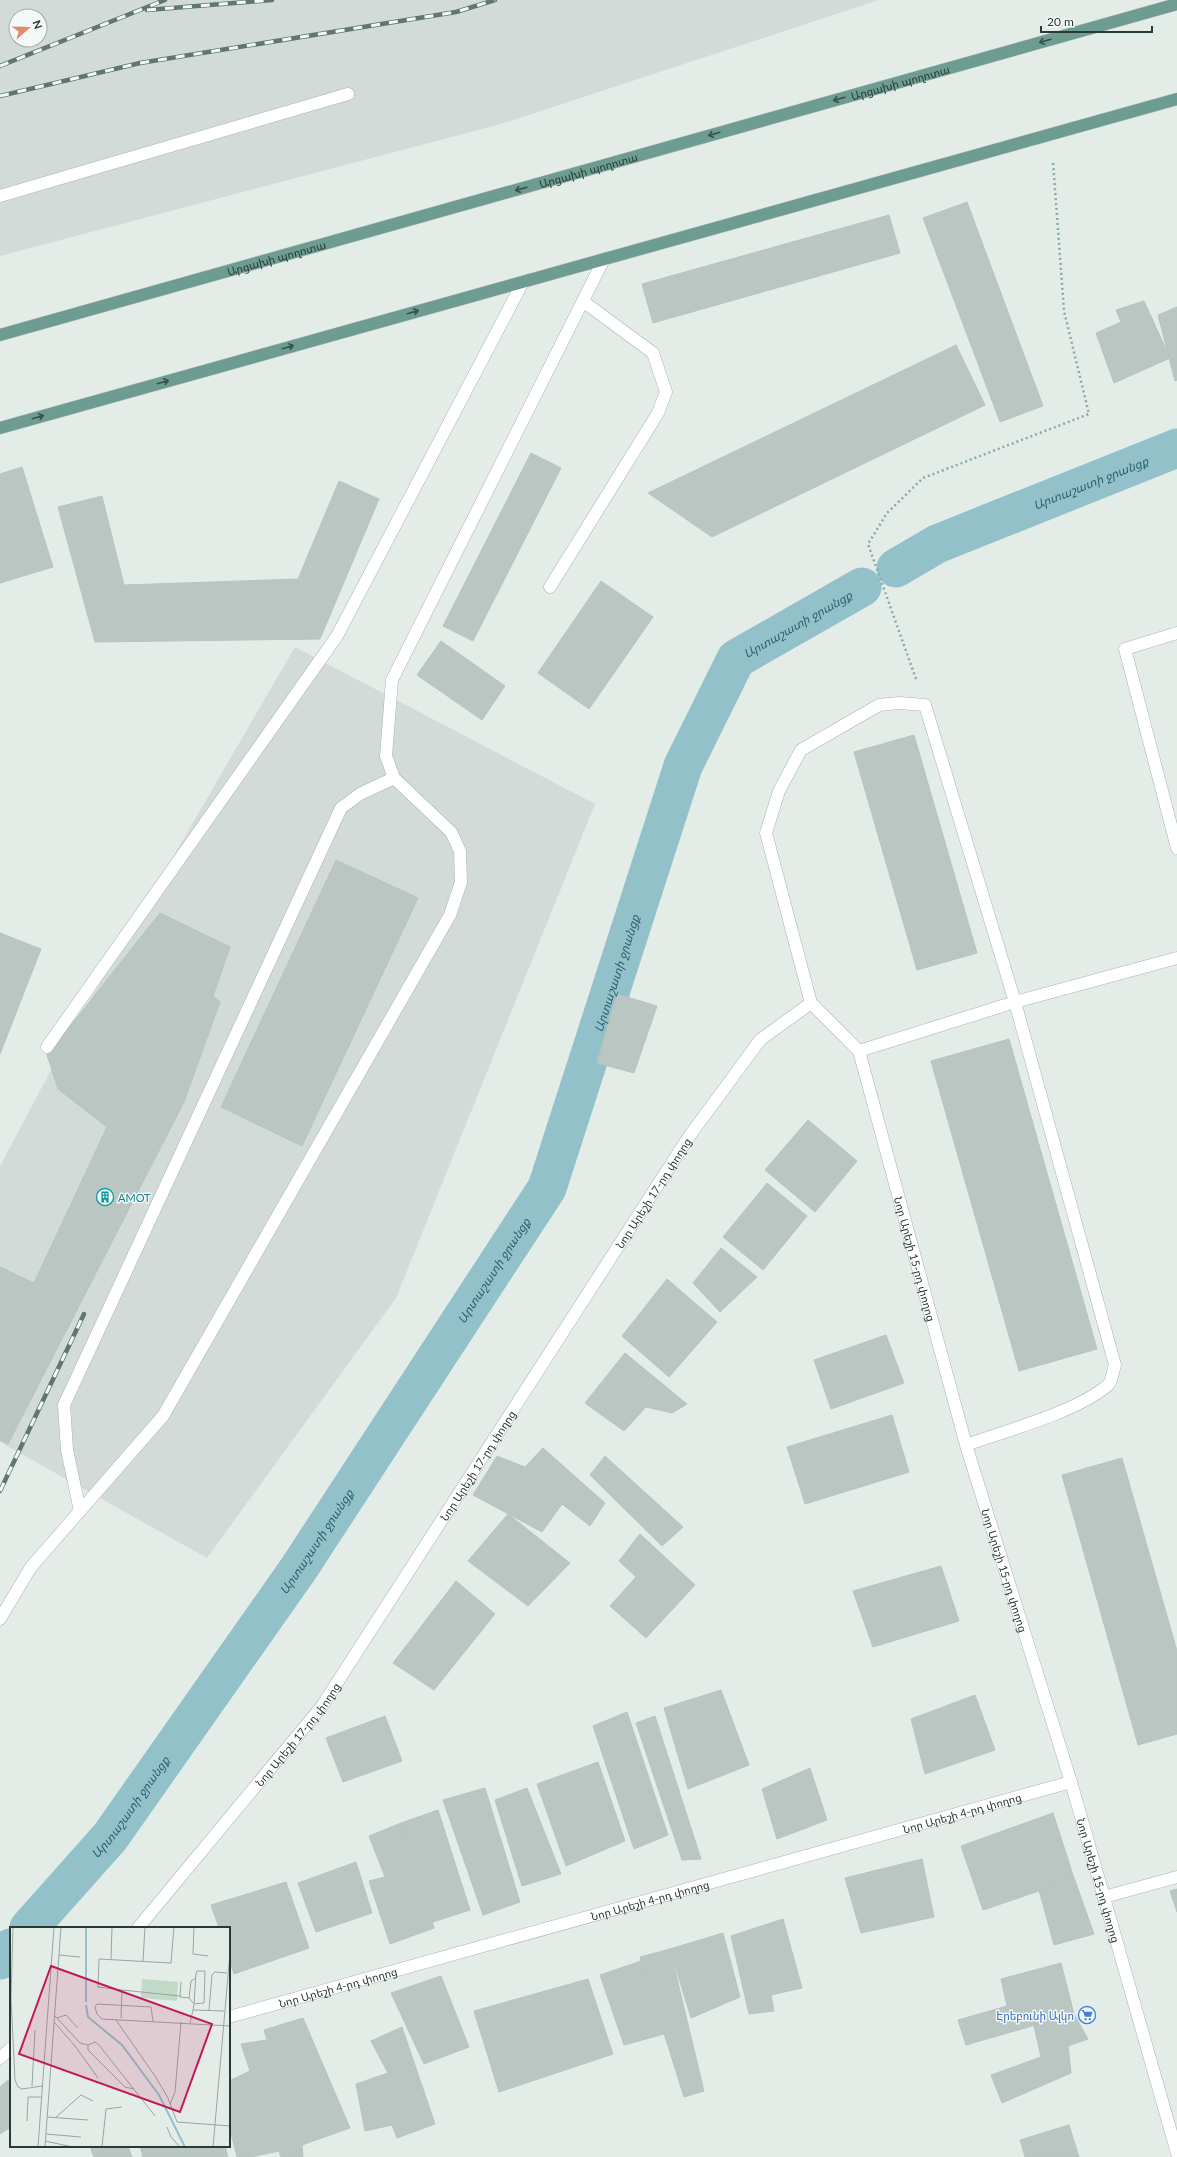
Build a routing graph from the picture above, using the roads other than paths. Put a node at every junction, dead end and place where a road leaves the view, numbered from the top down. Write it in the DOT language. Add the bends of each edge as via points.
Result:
graph roads {
  1 [pos="1177,4"];
  2 [pos="348,94"];
  3 [pos="1177,99"];
  4 [pos="0,196"];
  5 [pos="604,259"];
  6 [pos="523,282"];
  7 [pos="584,302"];
  8 [pos="0,335"];
  9 [pos="0,428"];
  10 [pos="550,586"];
  11 [pos="1177,633"];
  12 [pos="394,778"];
  13 [pos="1177,848"];
  14 [pos="1177,958"];
  15 [pos="1015,1002"];
  16 [pos="811,1003"];
  17 [pos="47,1047"];
  18 [pos="859,1051"];
  19 [pos="966,1445"];
  20 [pos="80,1511"];
  21 [pos="0,1619"];
  22 [pos="1071,1782"];
  23 [pos="1177,1877"];
  24 [pos="1104,1897"];
  25 [pos="139,1927"];
  26 [pos="230,2017"];
  27 [pos="10,2049"];
  28 [pos="0,2058"];
  29 [pos="1177,2153"];
  1 -- 8 [label="main road, Արցախի պողոտա, one-way"];
  2 -- 4 [label="street"];
  3 -- 5 [label="main road"];
  5 -- 6 [label="main road"];
  5 -- 7 [label="street"];
  9 -- 6 [label="main road, one-way"];
  6 -- 17 [label="street" via="337,636"];
  7 -- 10 [label="street" via="652,353 666,392 658,413"];
  7 -- 12 [label="street" via="392,680 386,756"];
  11 -- 13 [label="street" via="1125,650"];
  12 -- 20 [label="street" via="360,794 341,808 64,1405 68,1450"];
  12 -- 20 [label="street" via="451,832 460,851 461,882 450,915 162,1416"];
  14 -- 15 [label="street"];
  15 -- 16 [label="street" via="925,705 899,703 879,705 801,750 778,791 766,834"];
  15 -- 18 [label="street"];
  15 -- 19 [label="street" via="1115,1365 1109,1384 1090,1397 1065,1410"];
  16 -- 18 [label="street, Նոր Արեշի 15-րդ փողոց"];
  16 -- 25 [label="street, Նոր Արեշի 17-րդ փողոց" via="760,1040 688,1138 322,1706"];
  18 -- 19 [label="street, Նոր Արեշի 15-րդ փողոց"];
  19 -- 22 [label="street, Նոր Արեշի 15-րդ փողոց"];
  20 -- 21 [label="street" via="32,1567"];
  22 -- 24 [label="street, Նոր Արեշի 15-րդ փողոց"];
  22 -- 26 [label="street, Նոր Արեշի 4-րդ փողոց"];
  23 -- 24 [label="street"];
  24 -- 29 [label="street, Նոր Արեշի 15-րդ փողոց"];
  27 -- 28 [label="street"];
}
